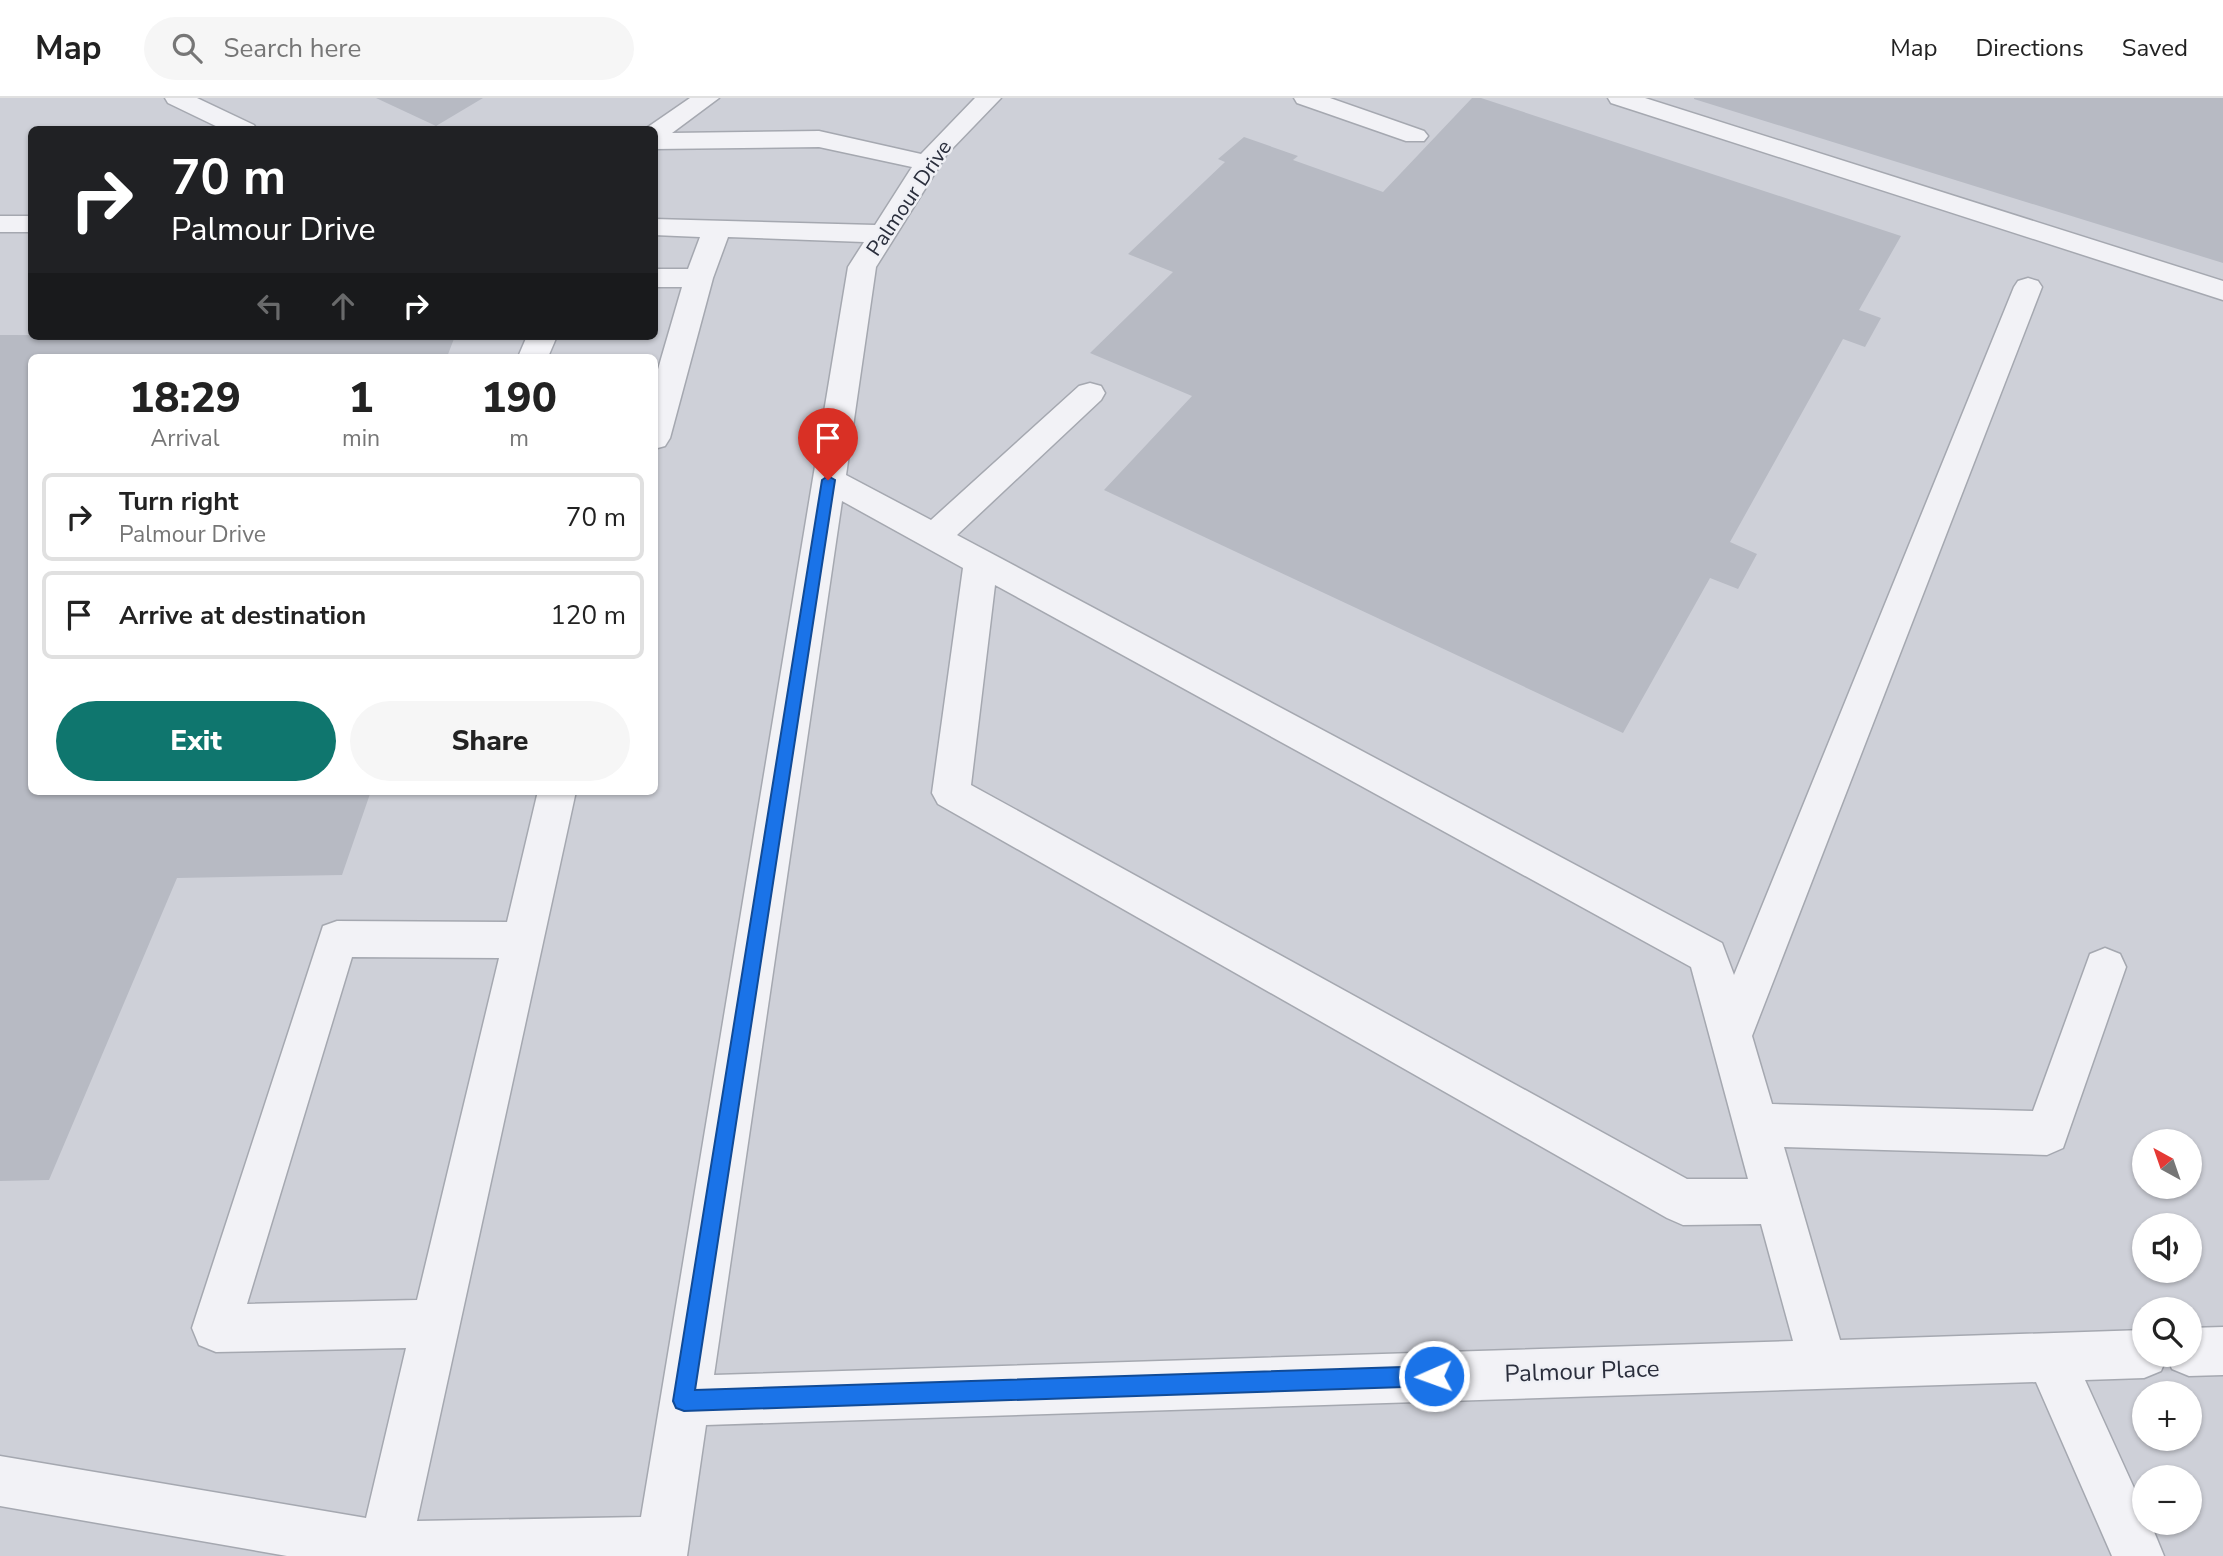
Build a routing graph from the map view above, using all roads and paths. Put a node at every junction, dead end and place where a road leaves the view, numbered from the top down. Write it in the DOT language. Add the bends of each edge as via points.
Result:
graph roads {
  1 [pos="177,98"];
  2 [pos="707,98"];
  3 [pos="989,98"];
  4 [pos="1306,98"];
  5 [pos="1620,98"];
  6 [pos="237,126"];
  7 [pos="658,131"];
  8 [pos="1415,136"];
  9 [pos="658,141"];
  10 [pos="928,163"];
  11 [pos="28,224"];
  12 [pos="0,225"];
  13 [pos="658,227"];
  14 [pos="717,229"];
  15 [pos="883,234"];
  16 [pos="658,278"];
  17 [pos="699,278"];
  18 [pos="2028,287"];
  19 [pos="2223,291"];
  20 [pos="1090,393"];
  21 [pos="658,424"];
  22 [pos="828,480"];
  23 [pos="934,537"];
  24 [pos="981,562"];
  25 [pos="555,795"];
  26 [pos="522,940"];
  27 [pos="2105,967"];
  28 [pos="1731,1035"];
  29 [pos="1756,1125"];
  30 [pos="1777,1201"];
  31 [pos="435,1324"];
  32 [pos="2223,1351"];
  33 [pos="2202,1352"];
  34 [pos="2132,1354"];
  35 [pos="2050,1357"];
  36 [pos="1823,1363"];
  37 [pos="684,1401"];
  38 [pos="0,1481"];
  39 [pos="385,1547"];
  40 [pos="662,1549"];
  41 [pos="2138,1556"];
  1 -- 6 [label="street"];
  2 -- 7 [label="street"];
  3 -- 10 [label="street, Palmour Drive"];
  4 -- 8 [label="street"];
  5 -- 19 [label="street"];
  9 -- 10 [label="street" via="819,139"];
  10 -- 15 [label="street, Palmour Drive"];
  11 -- 12 [label="street"];
  13 -- 14 [label="street"];
  14 -- 15 [label="street"];
  14 -- 17 [label="street"];
  15 -- 22 [label="street, Palmour Drive" via="862,267"];
  16 -- 17 [label="street"];
  17 -- 21 [label="street"];
  18 -- 28 [label="street"];
  20 -- 23 [label="street"];
  22 -- 23 [label="street"];
  22 -- 37 [label="street, Palmour Drive"];
  23 -- 24 [label="street"];
  24 -- 28 [label="street" via="1708,956"];
  24 -- 30 [label="street" via="951,793 1684,1202"];
  25 -- 26 [label="street"];
  26 -- 31 [label="street"];
  26 -- 31 [label="street" via="337,939 216,1328"];
  27 -- 29 [label="street" via="2047,1133"];
  28 -- 29 [label="street"];
  29 -- 30 [label="street"];
  30 -- 36 [label="street"];
  31 -- 39 [label="street"];
  32 -- 33 [label="street"];
  34 -- 35 [label="street, Palmour Place"];
  35 -- 36 [label="street, Palmour Place"];
  35 -- 41 [label="street"];
  36 -- 37 [label="street, Palmour Place"];
  37 -- 40 [label="street, Palmour Drive"];
  38 -- 39 [label="street"];
  39 -- 40 [label="street"];
}
